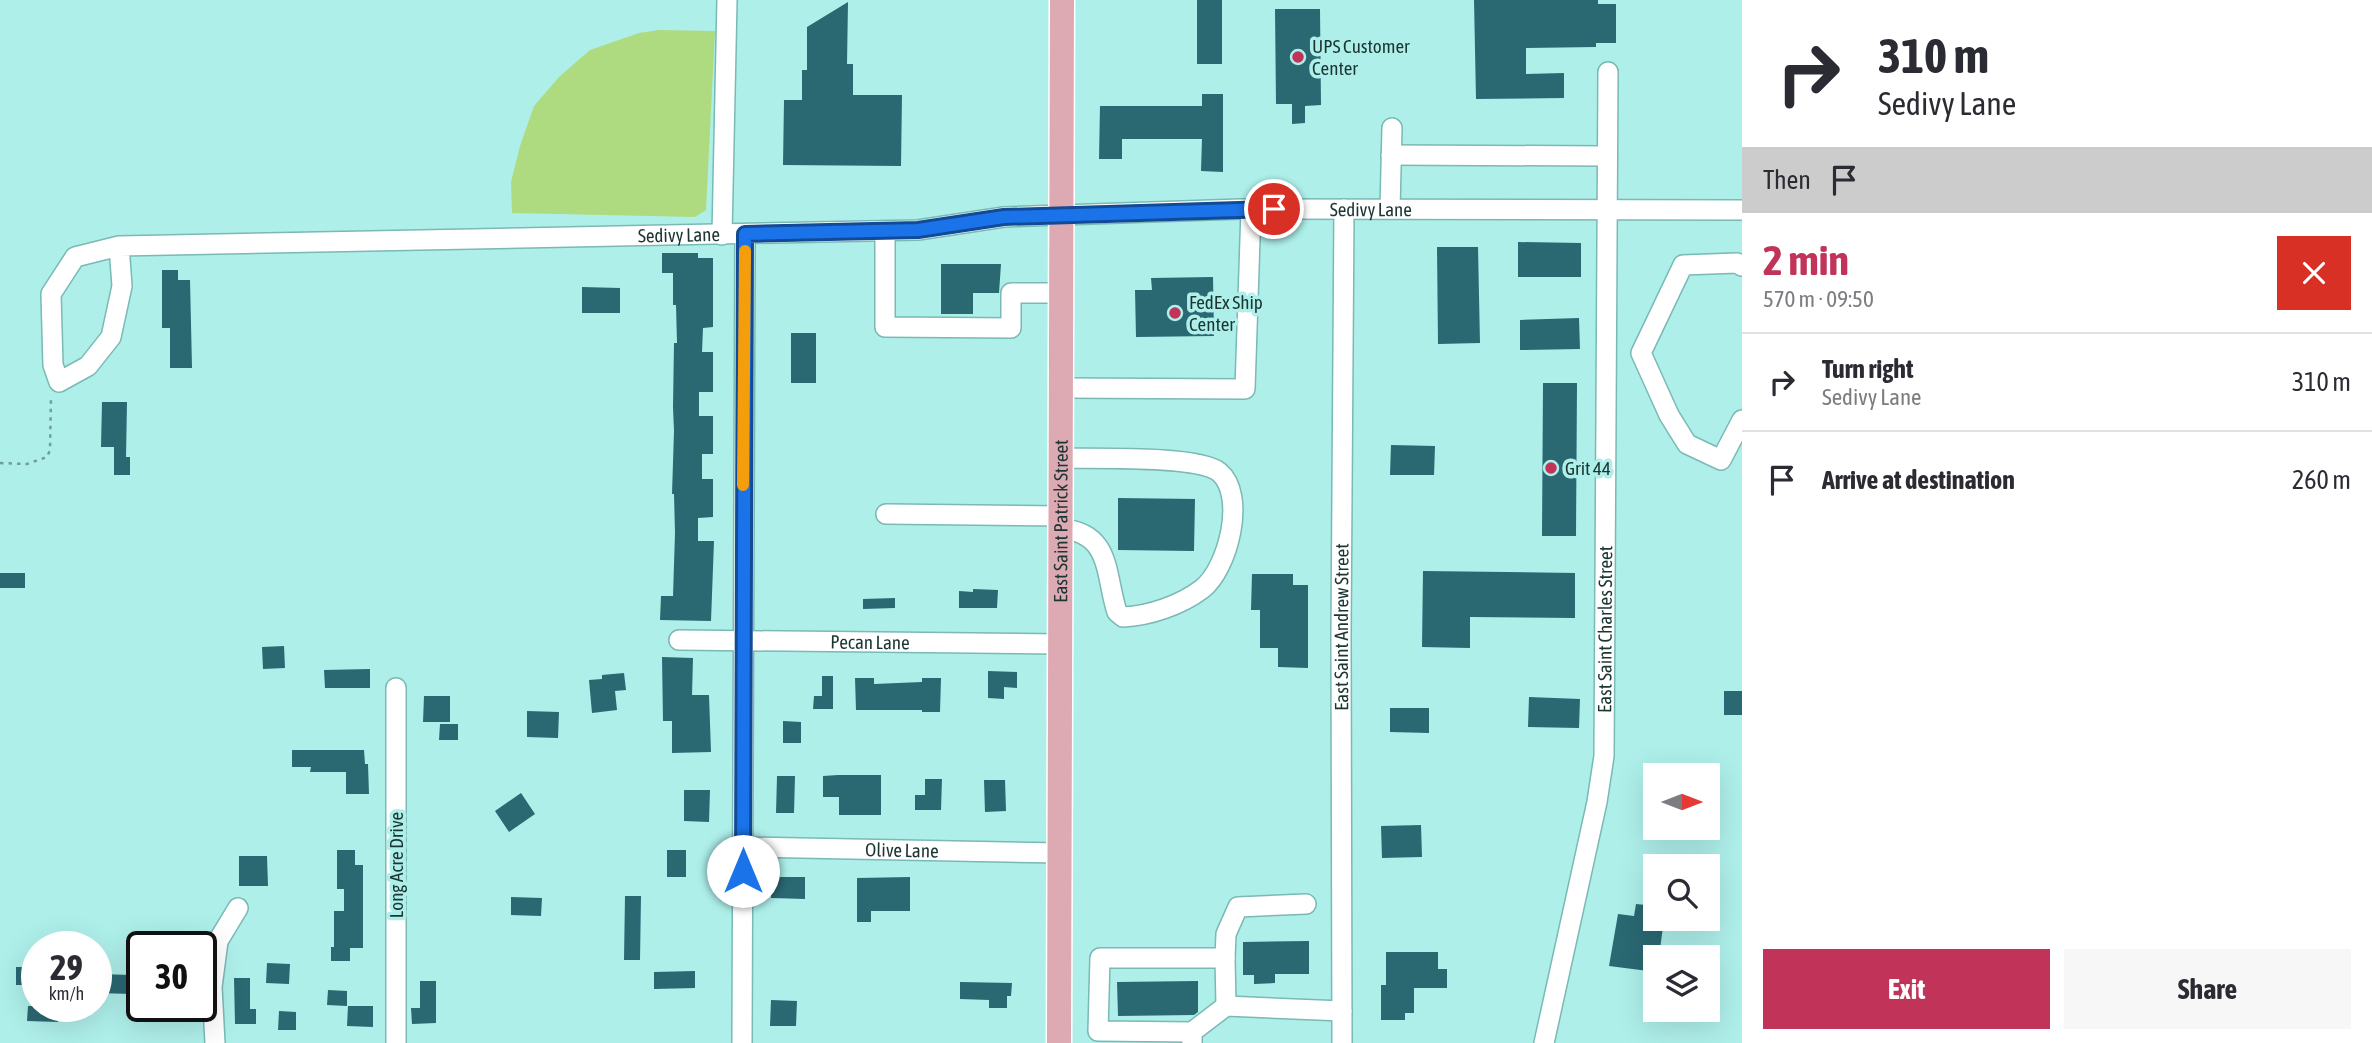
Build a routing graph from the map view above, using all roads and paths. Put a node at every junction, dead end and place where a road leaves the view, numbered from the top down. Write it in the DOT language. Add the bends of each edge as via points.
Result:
graph roads {
  1 [pos="727,0"];
  2 [pos="1062,0"];
  3 [pos="1608,72"];
  4 [pos="1392,128"];
  5 [pos="1391,155"];
  6 [pos="1606,156"];
  7 [pos="1251,209"];
  8 [pos="1344,209"];
  9 [pos="1390,209"];
  10 [pos="1605,210"];
  11 [pos="1742,210"];
  12 [pos="1061,216"];
  13 [pos="885,231"];
  14 [pos="722,234"];
  15 [pos="745,234"];
  16 [pos="119,246"];
  17 [pos="1742,266"];
  18 [pos="1061,293"];
  19 [pos="59,382"];
  20 [pos="1061,388"];
  21 [pos="1742,419"];
  22 [pos="1061,458"];
  23 [pos="0,463"];
  24 [pos="886,514"];
  25 [pos="1061,523"];
  26 [pos="679,640"];
  27 [pos="743,641"];
  28 [pos="1060,644"];
  29 [pos="396,688"];
  30 [pos="743,847"];
  31 [pos="1060,853"];
  32 [pos="1306,904"];
  33 [pos="238,908"];
  34 [pos="1225,958"];
  35 [pos="1226,1006"];
  36 [pos="1342,1011"];
  37 [pos="1192,1038"];
  38 [pos="215,1043"];
  39 [pos="396,1043"];
  40 [pos="743,1043"];
  41 [pos="1059,1043"];
  42 [pos="1342,1043"];
  43 [pos="1544,1043"];
  1 -- 14 [label="street"];
  2 -- 12 [label="main road, East Saint Patrick Street"];
  3 -- 6 [label="street, East Saint Charles Street"];
  4 -- 5 [label="street"];
  5 -- 6 [label="street"];
  5 -- 9 [label="street"];
  6 -- 10 [label="street, East Saint Charles Street"];
  7 -- 8 [label="street, Sedivy Lane"];
  7 -- 12 [label="street, Sedivy Lane"];
  7 -- 20 [label="street" via="1245,389"];
  8 -- 9 [label="street, Sedivy Lane"];
  8 -- 36 [label="street, East Saint Andrew Street"];
  9 -- 10 [label="street, Sedivy Lane"];
  10 -- 11 [label="street, Sedivy Lane"];
  10 -- 43 [label="street, East Saint Charles Street" via="1604,756"];
  12 -- 13 [label="street, Sedivy Lane" via="1004,217"];
  12 -- 18 [label="main road, East Saint Patrick Street"];
  13 -- 15 [label="street, Sedivy Lane"];
  13 -- 18 [label="street" via="885,327 1011,328 1011,293"];
  14 -- 15 [label="street, Sedivy Lane"];
  14 -- 16 [label="street, Sedivy Lane"];
  15 -- 27 [label="street"];
  16 -- 19 [label="street" via="122,286 111,337 88,366"];
  16 -- 19 [label="street, Sedivy Lane" via="75,257 51,295 53,365"];
  17 -- 21 [label="street" via="1683,265 1641,353 1687,444 1721,460"];
  18 -- 20 [label="main road, East Saint Patrick Street"];
  19 -- 23 [label="path" via="50,398 47,457 27,464"];
  20 -- 22 [label="main road, East Saint Patrick Street"];
  22 -- 25 [label="main road, East Saint Patrick Street"];
  22 -- 25 [label="street" via="1209,466 1221,473 1233,506 1226,552 1215,575 1202,589 1171,606 1131,617 1117,612 1104,556 1096,545"];
  24 -- 25 [label="street"];
  25 -- 28 [label="main road, East Saint Patrick Street"];
  26 -- 27 [label="street, Pecan Lane"];
  27 -- 28 [label="street, Pecan Lane"];
  27 -- 30 [label="street"];
  28 -- 31 [label="main road, East Saint Patrick Street"];
  29 -- 39 [label="street, Long Acre Drive"];
  30 -- 31 [label="street, Olive Lane"];
  30 -- 40 [label="street"];
  31 -- 41 [label="main road, East Saint Patrick Street"];
  32 -- 34 [label="street" via="1238,907 1226,934"];
  33 -- 38 [label="street" via="218,941 212,987"];
  34 -- 35 [label="street"];
  34 -- 37 [label="street" via="1100,958 1098,1031"];
  35 -- 36 [label="street"];
  35 -- 37 [label="street"];
  36 -- 42 [label="street, East Saint Andrew Street"];
}
